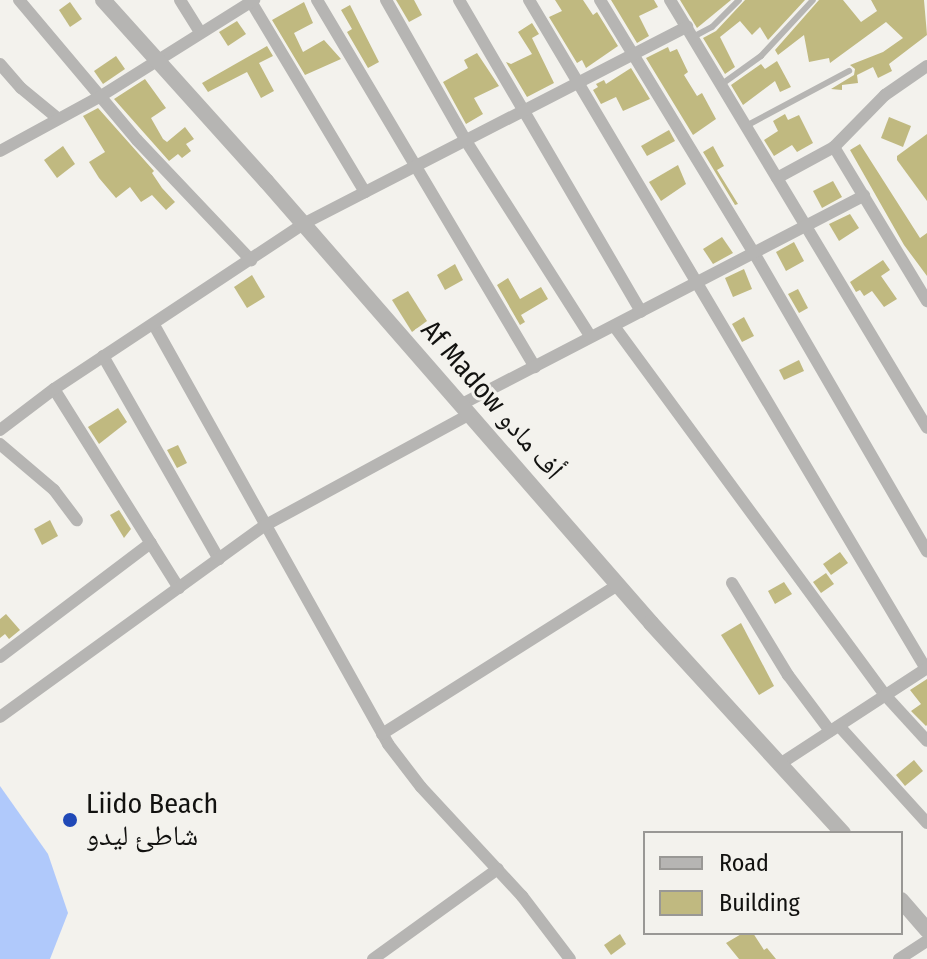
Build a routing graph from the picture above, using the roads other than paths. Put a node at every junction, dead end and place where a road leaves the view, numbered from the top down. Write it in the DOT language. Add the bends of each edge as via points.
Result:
graph roads {
  1 [pos="19,0"];
  2 [pos="103,0"];
  3 [pos="180,0"];
  4 [pos="317,0"];
  5 [pos="386,0"];
  6 [pos="459,0"];
  7 [pos="529,0"];
  8 [pos="600,0"];
  9 [pos="670,0"];
  10 [pos="739,0"];
  11 [pos="813,0"];
  12 [pos="252,1"];
  13 [pos="200,32"];
  14 [pos="690,32"];
  15 [pos="633,56"];
  16 [pos="158,59"];
  17 [pos="0,64"];
  18 [pos="927,66"];
  19 [pos="849,71"];
  20 [pos="579,84"];
  21 [pos="721,84"];
  22 [pos="101,96"];
  23 [pos="524,112"];
  24 [pos="56,117"];
  25 [pos="746,126"];
  26 [pos="466,141"];
  27 [pos="834,147"];
  28 [pos="0,151"];
  29 [pos="415,167"];
  30 [pos="777,178"];
  31 [pos="365,192"];
  32 [pos="864,196"];
  33 [pos="303,224"];
  34 [pos="806,226"];
  35 [pos="754,253"];
  36 [pos="251,260"];
  37 [pos="697,283"];
  38 [pos="927,301"];
  39 [pos="641,312"];
  40 [pos="154,325"];
  41 [pos="614,326"];
  42 [pos="591,337"];
  43 [pos="103,356"];
  44 [pos="535,367"];
  45 [pos="54,389"];
  46 [pos="466,409"];
  47 [pos="927,428"];
  48 [pos="0,430"];
  49 [pos="0,444"];
  50 [pos="77,520"];
  51 [pos="264,526"];
  52 [pos="151,543"];
  53 [pos="927,552"];
  54 [pos="219,559"];
  55 [pos="732,583"];
  56 [pos="618,585"];
  57 [pos="179,588"];
  58 [pos="0,657"];
  59 [pos="927,668"];
  60 [pos="885,695"];
  61 [pos="0,717"];
  62 [pos="834,728"];
  63 [pos="382,734"];
  64 [pos="927,741"];
  65 [pos="783,762"];
  66 [pos="927,823"];
  67 [pos="841,831"];
  68 [pos="498,869"];
  69 [pos="903,902"];
  70 [pos="927,930"];
  71 [pos="927,941"];
  72 [pos="373,959"];
  73 [pos="570,959"];
  74 [pos="899,959"];
  1 -- 22 [label="street"];
  2 -- 16 [label="street, Af Madow أف مادو"];
  3 -- 13 [label="street"];
  4 -- 29 [label="street"];
  5 -- 26 [label="street"];
  6 -- 23 [label="street"];
  7 -- 20 [label="street"];
  8 -- 15 [label="street"];
  9 -- 14 [label="street"];
  10 -- 14 [label="lane" via="712,27"];
  11 -- 21 [label="lane" via="761,56"];
  12 -- 13 [label="street"];
  12 -- 31 [label="street"];
  13 -- 16 [label="street"];
  14 -- 15 [label="street"];
  14 -- 21 [label="street"];
  15 -- 20 [label="street"];
  15 -- 35 [label="street"];
  16 -- 22 [label="street"];
  16 -- 33 [label="street, Af Madow أف مادو"];
  17 -- 24 [label="street"];
  18 -- 27 [label="street" via="885,95"];
  19 -- 25 [label="lane"];
  20 -- 23 [label="street"];
  20 -- 37 [label="street"];
  21 -- 25 [label="street"];
  22 -- 24 [label="street"];
  22 -- 36 [label="street" via="170,178"];
  23 -- 26 [label="street"];
  23 -- 39 [label="street"];
  24 -- 28 [label="street"];
  25 -- 30 [label="street"];
  26 -- 29 [label="street"];
  26 -- 42 [label="street"];
  27 -- 30 [label="street"];
  27 -- 32 [label="street"];
  29 -- 31 [label="street"];
  29 -- 44 [label="street"];
  30 -- 34 [label="street"];
  31 -- 33 [label="street"];
  32 -- 34 [label="street"];
  32 -- 38 [label="street"];
  33 -- 36 [label="street"];
  33 -- 46 [label="street, Af Madow أف مادو"];
  34 -- 35 [label="street"];
  34 -- 47 [label="street"];
  35 -- 37 [label="street"];
  35 -- 53 [label="street"];
  36 -- 40 [label="street"];
  37 -- 39 [label="street"];
  37 -- 59 [label="street"];
  39 -- 41 [label="street"];
  40 -- 43 [label="street"];
  40 -- 51 [label="street"];
  41 -- 42 [label="street"];
  41 -- 60 [label="street"];
  42 -- 44 [label="street"];
  43 -- 45 [label="street"];
  43 -- 54 [label="street"];
  44 -- 46 [label="street"];
  45 -- 48 [label="street"];
  45 -- 52 [label="street"];
  46 -- 51 [label="street"];
  46 -- 56 [label="street, Af Madow أف مادو"];
  49 -- 50 [label="street" via="54,490"];
  51 -- 54 [label="street"];
  51 -- 63 [label="street"];
  52 -- 57 [label="street"];
  52 -- 58 [label="street"];
  54 -- 57 [label="street"];
  55 -- 62 [label="street" via="788,675"];
  56 -- 63 [label="street"];
  56 -- 65 [label="street, Af Madow أف مادو"];
  57 -- 61 [label="street"];
  59 -- 60 [label="street"];
  60 -- 62 [label="street"];
  60 -- 64 [label="street"];
  62 -- 65 [label="street"];
  62 -- 66 [label="street"];
  63 -- 68 [label="street" via="421,787"];
  65 -- 67 [label="street, Af Madow أف مادو"];
  68 -- 72 [label="street"];
  68 -- 73 [label="street"];
  69 -- 70 [label="street"];
  71 -- 74 [label="street"];
}
